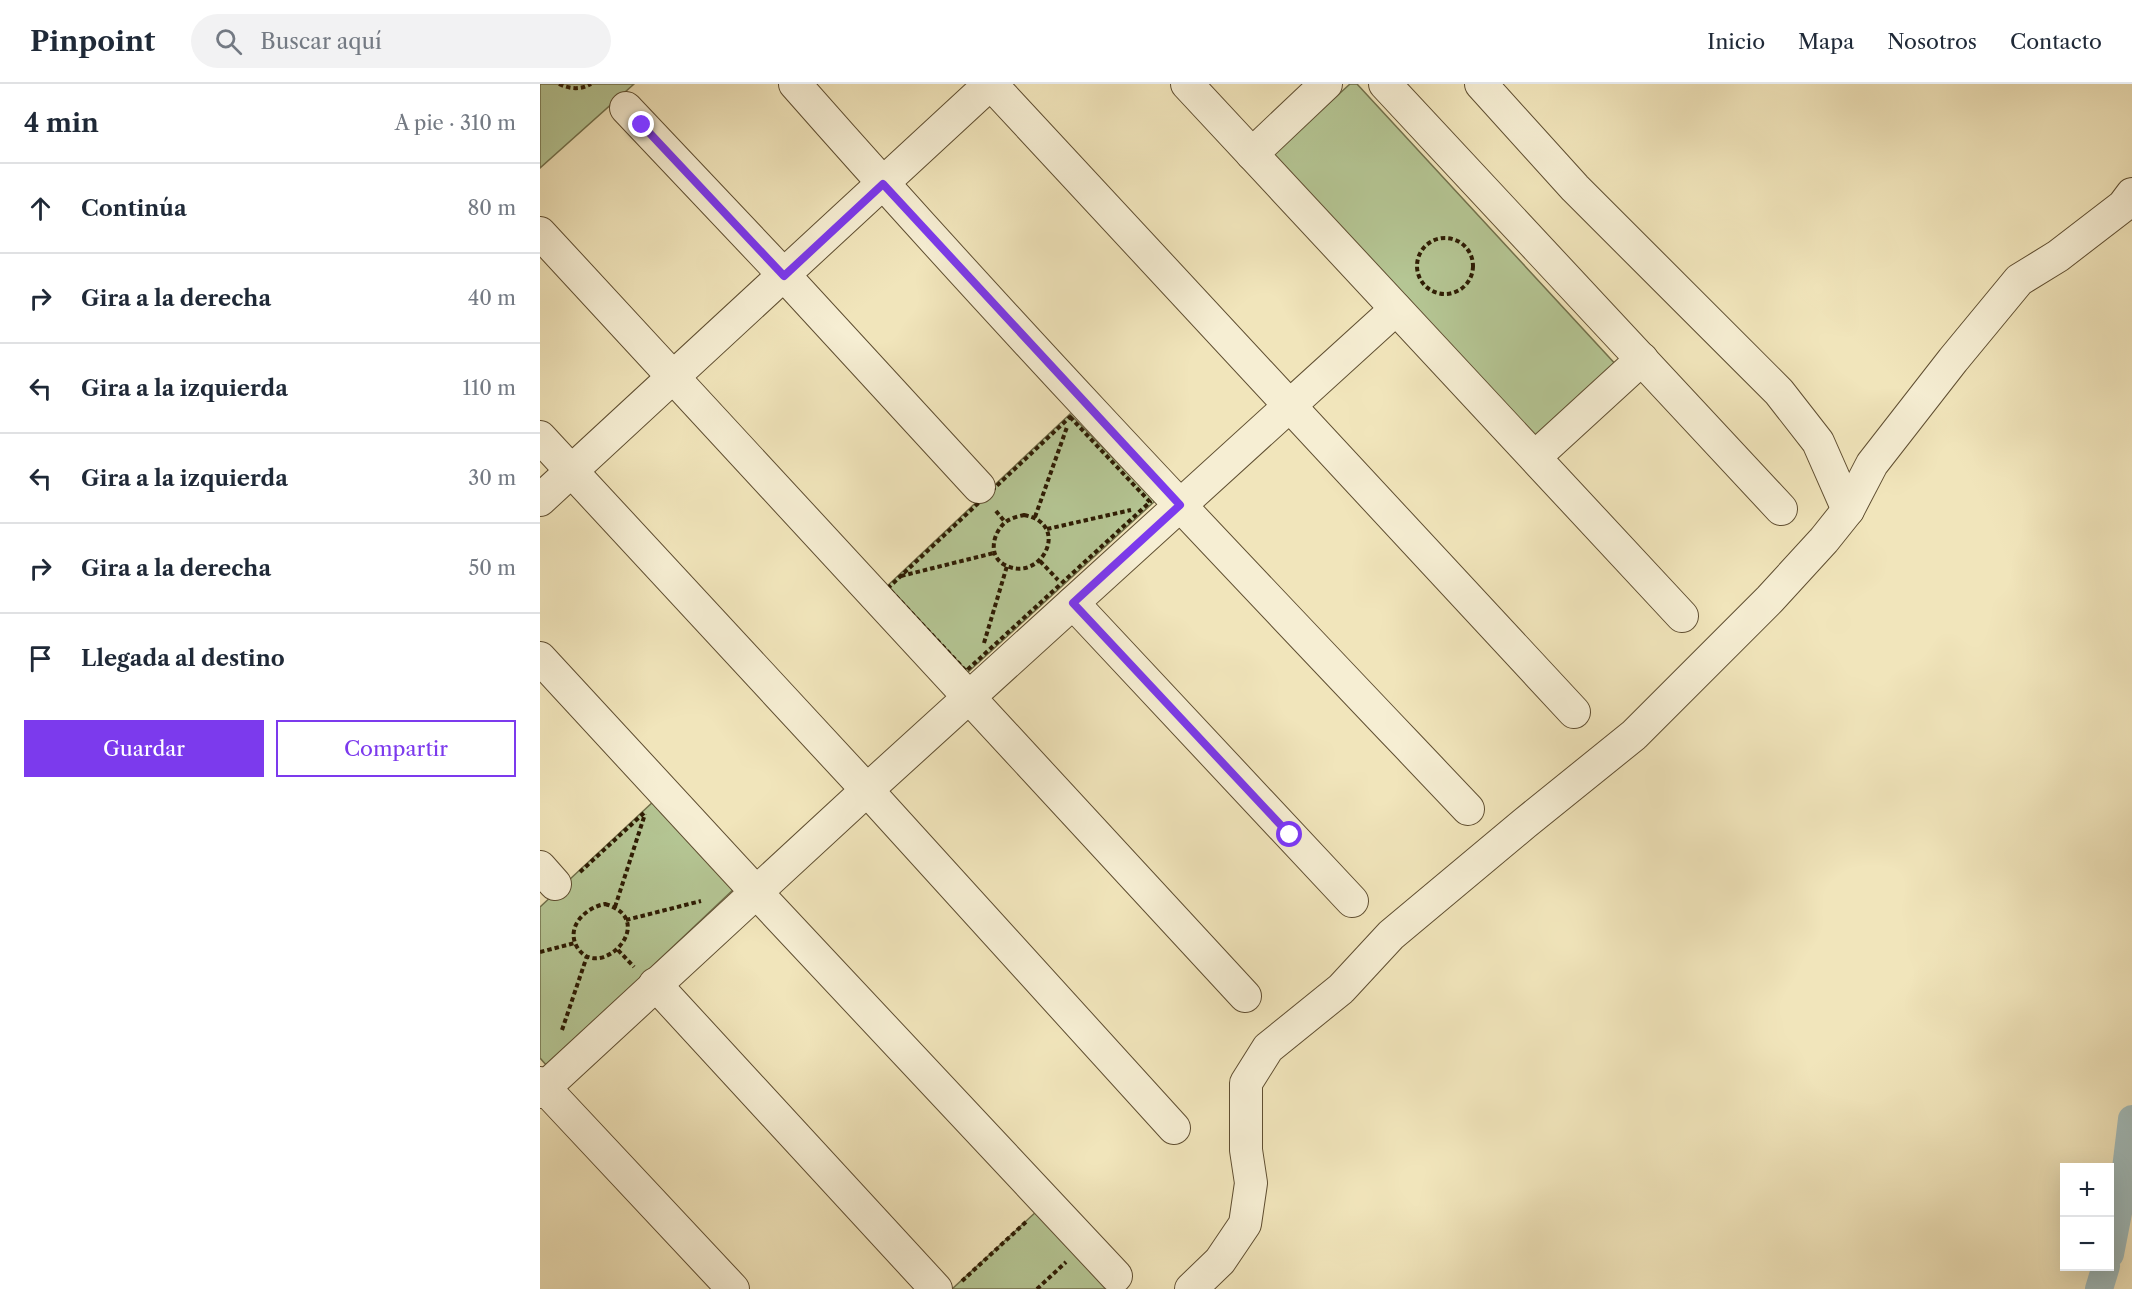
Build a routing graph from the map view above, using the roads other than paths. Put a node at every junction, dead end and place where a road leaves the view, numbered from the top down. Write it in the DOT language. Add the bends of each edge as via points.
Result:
graph roads {
  1 [pos="795,84"];
  2 [pos="990,84"];
  3 [pos="1188,84"];
  4 [pos="1326,84"];
  5 [pos="1385,84"];
  6 [pos="1481,84"];
  7 [pos="626,108"];
  8 [pos="1252,154"];
  9 [pos="883,184"];
  10 [pos="2132,194"];
  11 [pos="540,233"];
  12 [pos="784,276"];
  13 [pos="1396,309"];
  14 [pos="1642,359"];
  15 [pos="674,377"];
  16 [pos="1290,406"];
  17 [pos="540,437"];
  18 [pos="1535,457"];
  19 [pos="573,472"];
  20 [pos="979,487"];
  21 [pos="540,500"];
  22 [pos="1180,505"];
  23 [pos="1781,509"];
  24 [pos="1848,510"];
  25 [pos="1067,593"];
  26 [pos="1682,616"];
  27 [pos="540,658"];
  28 [pos="969,698"];
  29 [pos="1574,712"];
  30 [pos="867,790"];
  31 [pos="1468,809"];
  32 [pos="757,893"];
  33 [pos="1352,901"];
  34 [pos="648,980"];
  35 [pos="1245,996"];
  36 [pos="541,1088"];
  37 [pos="1174,1128"];
  38 [pos="1116,1276"];
  39 [pos="732,1289"];
  40 [pos="936,1289"];
  41 [pos="1191,1289"];
  1 -- 9 [label="street"];
  2 -- 9 [label="street"];
  2 -- 16 [label="street"];
  3 -- 8 [label="street"];
  4 -- 8 [label="street"];
  5 -- 14 [label="street"];
  6 -- 24 [label="street" via="1575,188 1779,392 1818,442"];
  7 -- 12 [label="street"];
  8 -- 13 [label="street"];
  9 -- 12 [label="street"];
  9 -- 22 [label="street"];
  10 -- 24 [label="street" via="2123,206 2058,256 2019,280 1872,464"];
  11 -- 15 [label="street"];
  12 -- 15 [label="street"];
  12 -- 20 [label="street"];
  13 -- 16 [label="street"];
  13 -- 18 [label="street"];
  14 -- 18 [label="street"];
  14 -- 23 [label="street"];
  15 -- 19 [label="street"];
  15 -- 28 [label="street"];
  16 -- 22 [label="street"];
  16 -- 29 [label="street"];
  17 -- 19 [label="street"];
  18 -- 26 [label="street"];
  19 -- 21 [label="street"];
  19 -- 30 [label="street"];
  22 -- 25 [label="street"];
  22 -- 31 [label="street"];
  24 -- 41 [label="street" via="1770,598 1634,735 1391,935 1341,989 1268,1048 1246,1083 1246,1150 1251,1182 1245,1224 1221,1262"];
  25 -- 28 [label="street"];
  25 -- 33 [label="street"];
  27 -- 32 [label="street"];
  28 -- 30 [label="street"];
  28 -- 35 [label="street"];
  30 -- 32 [label="street"];
  30 -- 37 [label="street"];
  32 -- 34 [label="street"];
  32 -- 38 [label="street"];
  34 -- 36 [label="street"];
  34 -- 40 [label="street"];
  36 -- 39 [label="street"];
}
